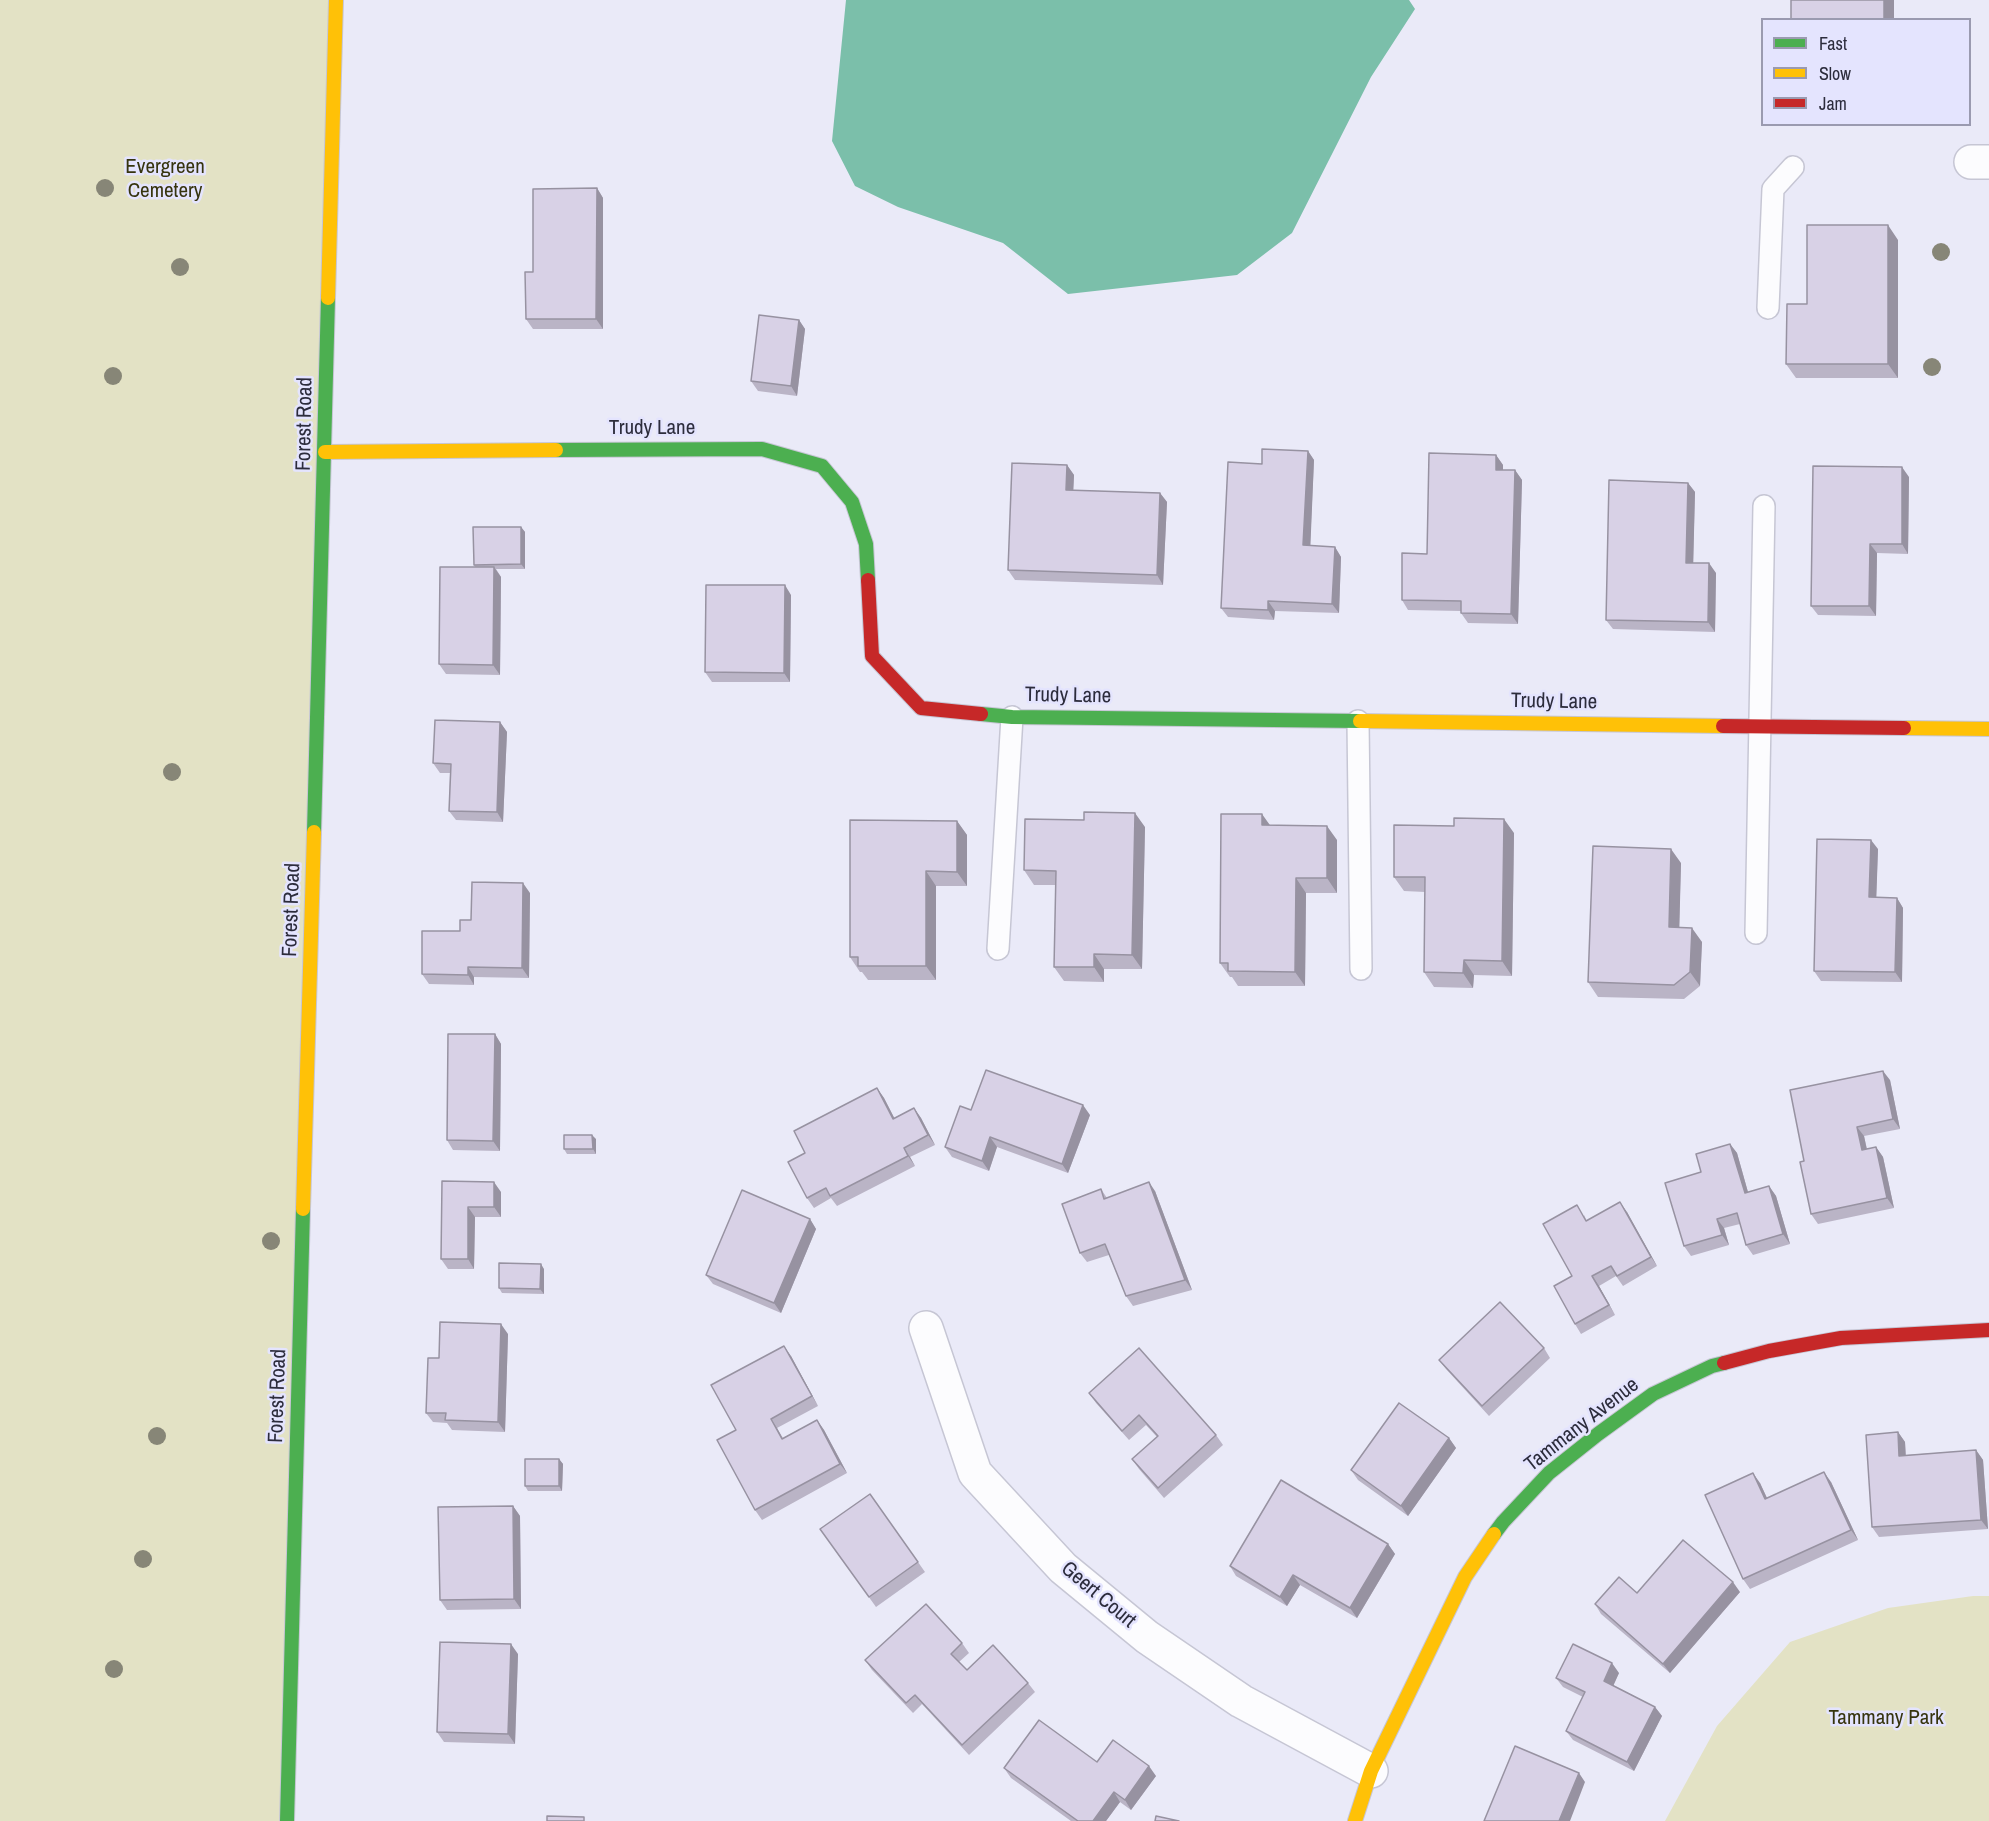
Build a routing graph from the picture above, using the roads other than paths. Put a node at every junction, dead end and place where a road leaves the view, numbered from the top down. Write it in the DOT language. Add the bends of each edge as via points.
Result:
graph roads {
  1 [pos="336,0"];
  2 [pos="1793,166"];
  3 [pos="1768,308"];
  4 [pos="325,452"];
  5 [pos="1764,506"];
  6 [pos="1012,717"];
  7 [pos="1358,721"];
  8 [pos="1760,726"];
  9 [pos="1989,729"];
  10 [pos="1756,933"];
  11 [pos="998,949"];
  12 [pos="1361,969"];
  13 [pos="926,1328"];
  14 [pos="1989,1330"];
  15 [pos="1371,1771"];
  16 [pos="287,1821"];
  17 [pos="1355,1821"];
  1 -- 4 [label="street, Forest Road"];
  2 -- 3 [label="lane" via="1773,189"];
  4 -- 6 [label="street, Trudy Lane" via="762,448 822,466 852,502 866,544 872,656 921,708"];
  4 -- 16 [label="street, Forest Road"];
  5 -- 8 [label="lane"];
  6 -- 7 [label="street, Trudy Lane"];
  6 -- 11 [label="lane"];
  7 -- 8 [label="street, Trudy Lane"];
  7 -- 12 [label="lane"];
  8 -- 9 [label="street, Trudy Lane"];
  8 -- 10 [label="lane"];
  13 -- 15 [label="street, Geert Court" via="975,1473 1063,1568 1147,1636 1241,1701"];
  14 -- 15 [label="street, Tammany Avenue" via="1841,1338 1769,1351 1712,1366 1644,1401 1549,1473 1503,1522 1465,1577"];
  15 -- 17 [label="street, Tammany Avenue"];
}
